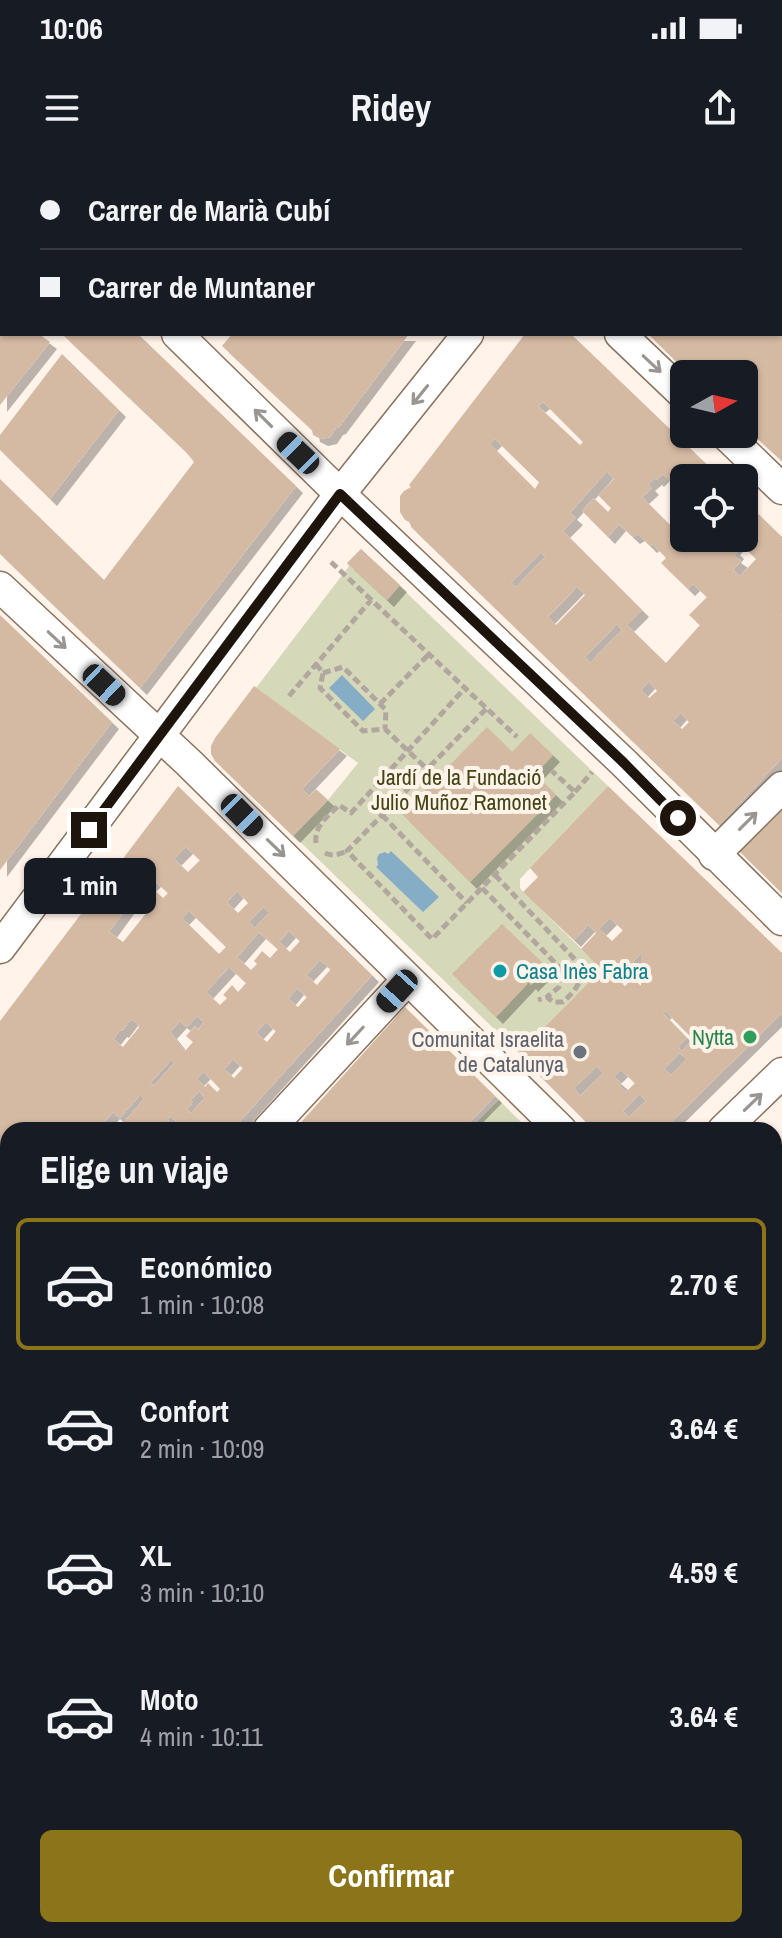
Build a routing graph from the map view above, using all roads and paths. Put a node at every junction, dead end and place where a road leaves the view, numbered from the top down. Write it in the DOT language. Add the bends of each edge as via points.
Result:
graph roads {
  1 [pos="179,336"];
  2 [pos="466,336"];
  3 [pos="622,336"];
  4 [pos="670,382"];
  5 [pos="740,448"];
  6 [pos="782,489"];
  7 [pos="340,494"];
  8 [pos="331,562"];
  9 [pos="0,587"];
  10 [pos="371,600"];
  11 [pos="429,654"];
  12 [pos="316,664"];
  13 [pos="323,673"];
  14 [pos="465,688"];
  15 [pos="289,696"];
  16 [pos="380,704"];
  17 [pos="486,709"];
  18 [pos="385,729"];
  19 [pos="160,735"];
  20 [pos="517,737"];
  21 [pos="408,751"];
  22 [pos="597,766"];
  23 [pos="427,769"];
  24 [pos="552,771"];
  25 [pos="782,787"];
  26 [pos="575,792"];
  27 [pos="382,815"];
  28 [pos="347,851"];
  29 [pos="714,855"];
  30 [pos="495,875"];
  31 [pos="482,888"];
  32 [pos="467,903"];
  33 [pos="782,920"];
  34 [pos="0,948"];
  35 [pos="408,979"];
  36 [pos="547,997"];
  37 [pos="538,1000"];
  38 [pos="782,1073"];
  39 [pos="275,1122"];
  40 [pos="553,1122"];
  41 [pos="731,1122"];
  7 -- 1 [label="street, one-way"];
  2 -- 7 [label="street, one-way"];
  3 -- 4 [label="street, one-way"];
  5 -- 6 [label="street"];
  7 -- 19 [label="street"];
  7 -- 29 [label="street"];
  8 -- 10 [label="path"];
  9 -- 19 [label="street, one-way"];
  10 -- 11 [label="path"];
  10 -- 12 [label="path"];
  11 -- 14 [label="path"];
  11 -- 16 [label="path"];
  12 -- 13 [label="path"];
  12 -- 15 [label="path"];
  13 -- 16 [label="path" via="343,667"];
  13 -- 18 [label="path" via="320,688 363,731"];
  14 -- 17 [label="path"];
  14 -- 21 [label="path"];
  16 -- 18 [label="path" via="386,710"];
  17 -- 20 [label="path"];
  17 -- 23 [label="path"];
  18 -- 21 [label="path"];
  19 -- 34 [label="street"];
  19 -- 35 [label="street, one-way"];
  21 -- 23 [label="path"];
  21 -- 28 [label="path" via="351,813 339,805 316,831 320,851"];
  22 -- 26 [label="path"];
  23 -- 27 [label="path"];
  24 -- 26 [label="path"];
  29 -- 25 [label="street, one-way"];
  26 -- 30 [label="path"];
  27 -- 28 [label="path"];
  27 -- 32 [label="path"];
  28 -- 32 [label="path" via="432,939"];
  29 -- 33 [label="street"];
  30 -- 31 [label="path"];
  30 -- 36 [label="path" via="583,968 581,980 563,1002"];
  31 -- 32 [label="path"];
  31 -- 36 [label="path" via="564,972 559,987"];
  35 -- 39 [label="street, one-way"];
  35 -- 40 [label="street"];
  36 -- 37 [label="path"];
  41 -- 38 [label="street, one-way"];
}
